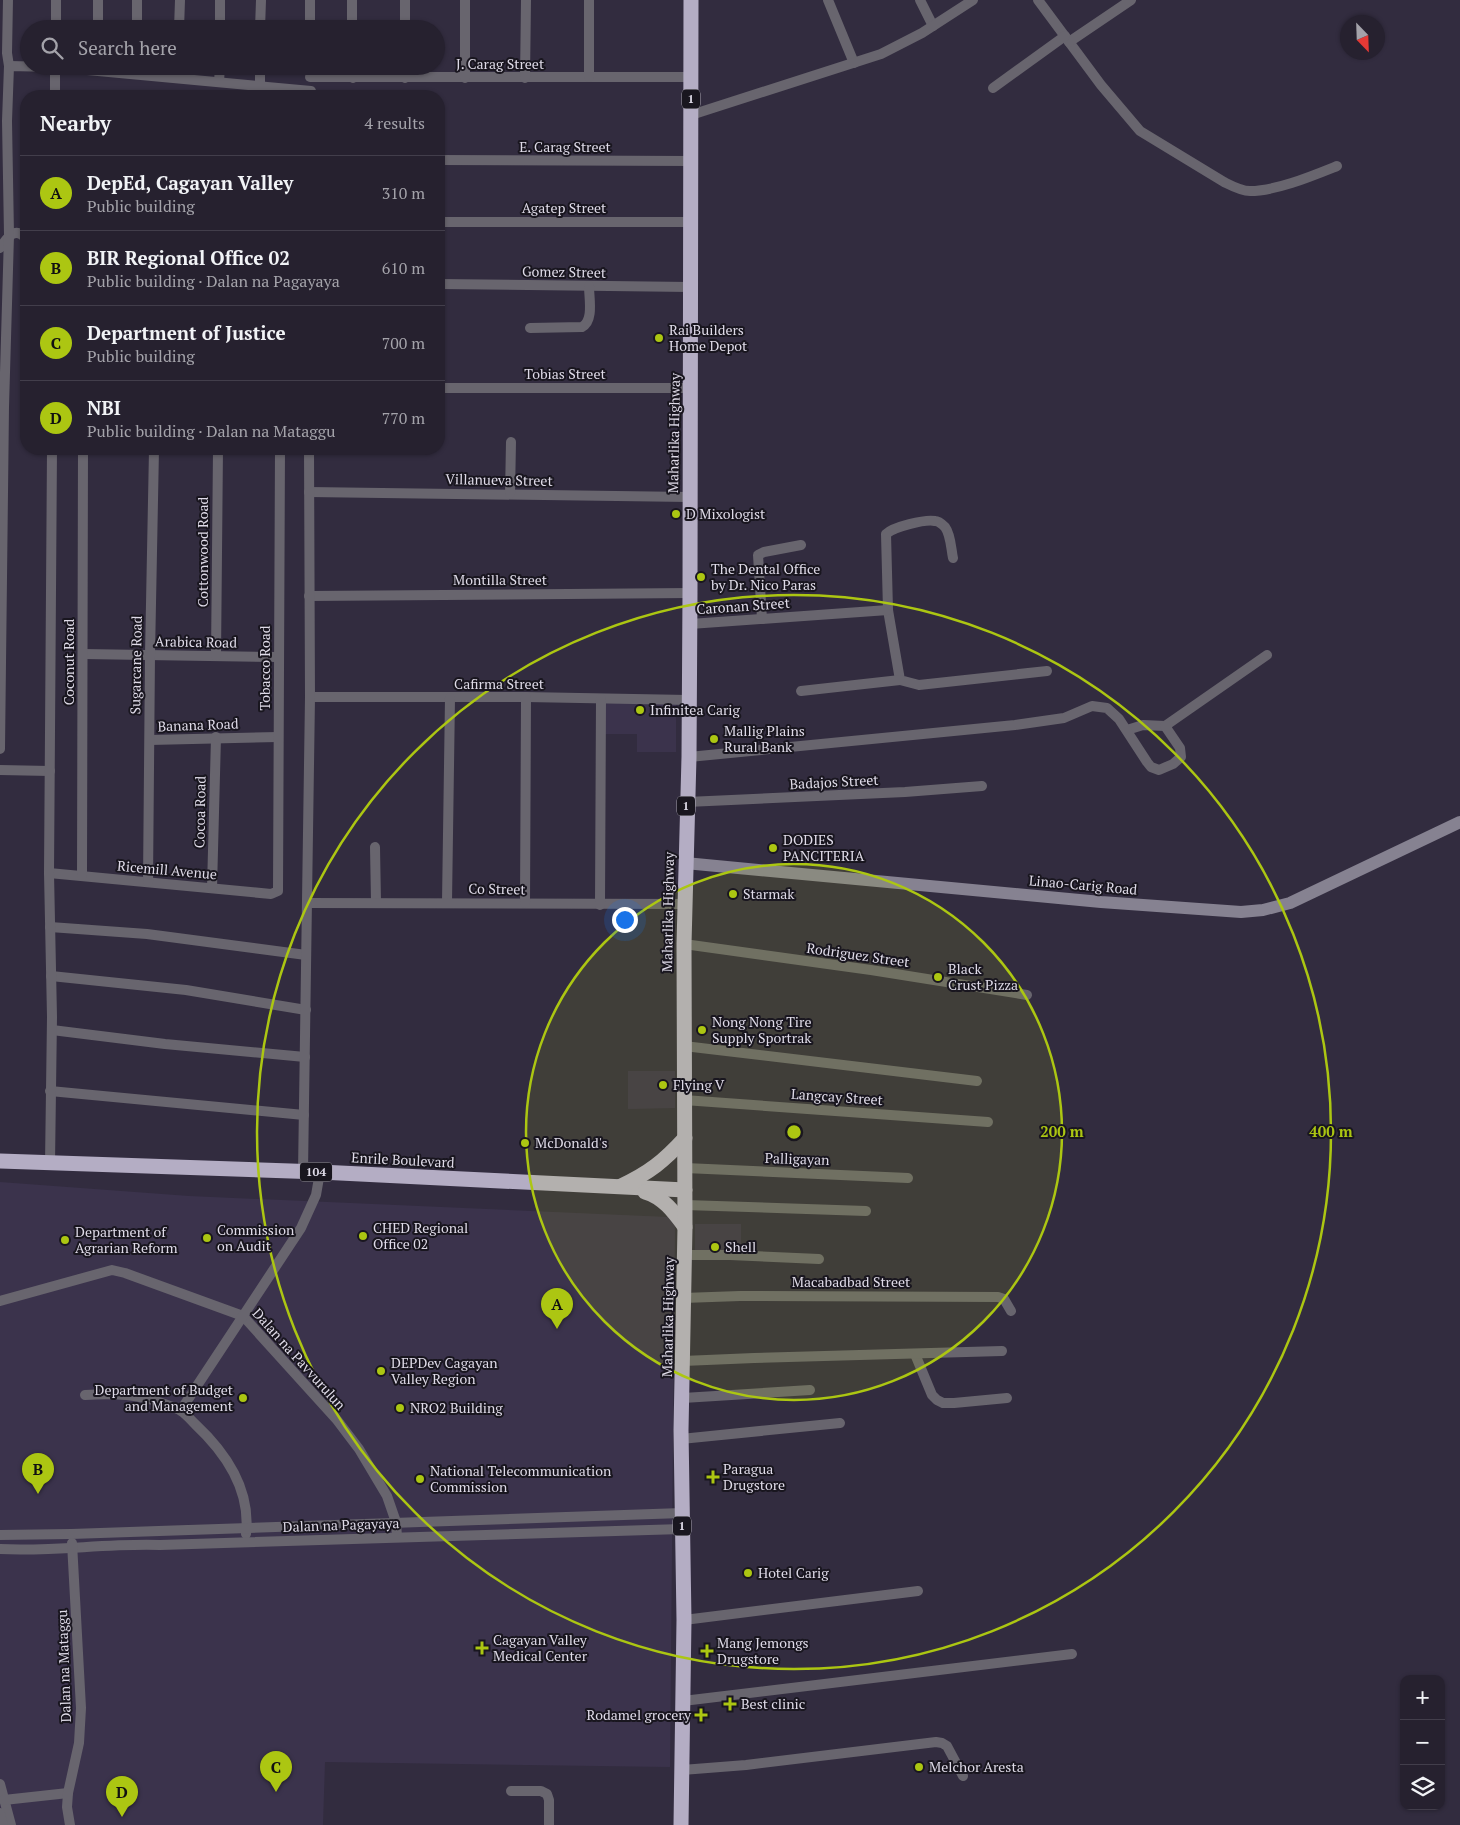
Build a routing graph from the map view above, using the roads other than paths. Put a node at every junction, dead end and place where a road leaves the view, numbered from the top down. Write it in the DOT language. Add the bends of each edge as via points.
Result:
graph roads {
  1 [pos="8,0"];
  2 [pos="56,0"];
  3 [pos="98,0"];
  4 [pos="137,0"];
  5 [pos="180,0"];
  6 [pos="220,0"];
  7 [pos="261,0"];
  8 [pos="310,0"];
  9 [pos="352,0"];
  10 [pos="405,0"];
  11 [pos="465,0"];
  12 [pos="526,0"];
  13 [pos="589,0"];
  14 [pos="691,0"];
  15 [pos="828,0"];
  16 [pos="920,0"];
  17 [pos="973,0"];
  18 [pos="1038,0"];
  19 [pos="1131,0"];
  20 [pos="56,20"];
  21 [pos="98,20"];
  22 [pos="136,20"];
  23 [pos="179,20"];
  24 [pos="220,20"];
  25 [pos="260,20"];
  26 [pos="310,20"];
  27 [pos="352,20"];
  28 [pos="405,20"];
  29 [pos="933,26"];
  30 [pos="1067,39"];
  31 [pos="854,63"];
  32 [pos="9,66"];
  33 [pos="20,66"];
  34 [pos="55,75"];
  35 [pos="163,75"];
  36 [pos="219,75"];
  37 [pos="260,75"];
  38 [pos="310,75"];
  39 [pos="331,75"];
  40 [pos="589,77"];
  41 [pos="690,77"];
  42 [pos="179,78"];
  43 [pos="352,78"];
  44 [pos="406,78"];
  45 [pos="465,78"];
  46 [pos="526,78"];
  47 [pos="219,82"];
  48 [pos="260,86"];
  49 [pos="993,88"];
  50 [pos="55,90"];
  51 [pos="286,90"];
  52 [pos="311,90"];
  53 [pos="691,115"];
  54 [pos="4,121"];
  55 [pos="445,160"];
  56 [pos="691,161"];
  57 [pos="1337,166"];
  58 [pos="690,220"];
  59 [pos="445,222"];
  60 [pos="9,234"];
  61 [pos="20,234"];
  62 [pos="0,248"];
  63 [pos="445,284"];
  64 [pos="589,286"];
  65 [pos="690,287"];
  66 [pos="530,328"];
  67 [pos="445,388"];
  68 [pos="691,388"];
  69 [pos="511,442"];
  70 [pos="52,455"];
  71 [pos="83,455"];
  72 [pos="154,455"];
  73 [pos="218,455"];
  74 [pos="280,455"];
  75 [pos="309,455"];
  76 [pos="309,492"];
  77 [pos="510,494"];
  78 [pos="690,497"];
  79 [pos="801,546"];
  80 [pos="953,558"];
  81 [pos="690,593"];
  82 [pos="309,596"];
  83 [pos="888,610"];
  84 [pos="762,619"];
  85 [pos="690,624"];
  86 [pos="83,654"];
  87 [pos="150,655"];
  88 [pos="1267,655"];
  89 [pos="216,656"];
  90 [pos="278,656"];
  91 [pos="1047,671"];
  92 [pos="900,680"];
  93 [pos="801,691"];
  94 [pos="526,697"];
  95 [pos="310,698"];
  96 [pos="450,698"];
  97 [pos="601,699"];
  98 [pos="688,700"];
  99 [pos="1165,726"];
  100 [pos="1127,730"];
  101 [pos="278,737"];
  102 [pos="216,738"];
  103 [pos="150,740"];
  104 [pos="0,749"];
  105 [pos="689,758"];
  106 [pos="0,770"];
  107 [pos="50,771"];
  108 [pos="982,786"];
  109 [pos="687,802"];
  110 [pos="1460,822"];
  111 [pos="375,847"];
  112 [pos="685,863"];
  113 [pos="50,873"];
  114 [pos="82,876"];
  115 [pos="148,882"];
  116 [pos="212,888"];
  117 [pos="278,888"];
  118 [pos="376,902"];
  119 [pos="447,902"];
  120 [pos="307,903"];
  121 [pos="525,903"];
  122 [pos="686,904"];
  123 [pos="600,905"];
  124 [pos="50,927"];
  125 [pos="684,944"];
  126 [pos="306,955"];
  127 [pos="51,976"];
  128 [pos="1028,995"];
  129 [pos="306,1010"];
  130 [pos="52,1030"];
  131 [pos="684,1046"];
  132 [pos="305,1057"];
  133 [pos="977,1081"];
  134 [pos="50,1090"];
  135 [pos="684,1100"];
  136 [pos="304,1115"];
  137 [pos="988,1122"];
  138 [pos="685,1138"];
  139 [pos="0,1161"];
  140 [pos="50,1163"];
  141 [pos="685,1168"];
  142 [pos="303,1172"];
  143 [pos="320,1172"];
  144 [pos="908,1178"];
  145 [pos="624,1188"];
  146 [pos="685,1197"];
  147 [pos="866,1211"];
  148 [pos="685,1227"];
  149 [pos="685,1255"];
  150 [pos="819,1259"];
  151 [pos="683,1298"];
  152 [pos="0,1301"];
  153 [pos="1011,1311"];
  154 [pos="243,1316"];
  155 [pos="1002,1351"];
  156 [pos="915,1354"];
  157 [pos="683,1362"];
  158 [pos="810,1390"];
  159 [pos="85,1395"];
  160 [pos="683,1398"];
  161 [pos="1007,1398"];
  162 [pos="180,1410"];
  163 [pos="840,1423"];
  164 [pos="681,1439"];
  165 [pos="682,1513"];
  166 [pos="396,1522"];
  167 [pos="246,1528"];
  168 [pos="682,1529"];
  169 [pos="0,1534"];
  170 [pos="71,1534"];
  171 [pos="397,1537"];
  172 [pos="245,1541"];
  173 [pos="0,1549"];
  174 [pos="72,1549"];
  175 [pos="918,1591"];
  176 [pos="684,1620"];
  177 [pos="1072,1654"];
  178 [pos="683,1701"];
  179 [pos="682,1770"];
  180 [pos="963,1776"];
  181 [pos="0,1784"];
  182 [pos="511,1791"];
  183 [pos="68,1793"];
  184 [pos="4,1800"];
  185 [pos="0,1813"];
  186 [pos="3,1825"];
  187 [pos="11,1825"];
  188 [pos="70,1825"];
  189 [pos="549,1825"];
  190 [pos="681,1825"];
  1 -- 32 [label="street"];
  2 -- 20 [label="street"];
  3 -- 21 [label="street"];
  4 -- 22 [label="street"];
  5 -- 23 [label="street"];
  6 -- 24 [label="street"];
  7 -- 25 [label="street"];
  8 -- 26 [label="street"];
  9 -- 27 [label="street"];
  10 -- 28 [label="street"];
  11 -- 45 [label="street"];
  12 -- 46 [label="street"];
  13 -- 40 [label="street"];
  14 -- 41 [label="highway, Maharlika Highway / 1"];
  15 -- 31 [label="street"];
  16 -- 29 [label="street"];
  17 -- 29 [label="street"];
  18 -- 30 [label="street"];
  19 -- 30 [label="street"];
  29 -- 31 [label="street" via="893,49"];
  30 -- 49 [label="street"];
  30 -- 57 [label="street" via="1140,131 1236,188 1249,191 1275,186"];
  31 -- 53 [label="street"];
  32 -- 33 [label="street"];
  32 -- 54 [label="street"];
  34 -- 50 [label="street"];
  35 -- 42 [label="street"];
  36 -- 47 [label="street"];
  37 -- 48 [label="street"];
  38 -- 52 [label="street"];
  39 -- 43 [label="street, J. Carag Street"];
  40 -- 41 [label="street, J. Carag Street"];
  40 -- 46 [label="street, J. Carag Street"];
  41 -- 53 [label="highway, Maharlika Highway / 1"];
  42 -- 47 [label="street"];
  43 -- 44 [label="street, J. Carag Street"];
  44 -- 45 [label="street, J. Carag Street"];
  45 -- 46 [label="street, J. Carag Street"];
  47 -- 48 [label="street"];
  48 -- 51 [label="street"];
  53 -- 56 [label="highway, Maharlika Highway / 1"];
  54 -- 60 [label="street"];
  55 -- 56 [label="street, E. Carag Street"];
  56 -- 58 [label="highway, Maharlika Highway / 1"];
  58 -- 59 [label="street, Agatep Street"];
  58 -- 65 [label="highway, Maharlika Highway / 1"];
  60 -- 61 [label="street"];
  60 -- 62 [label="street"];
  60 -- 104 [label="street"];
  63 -- 64 [label="street, Gomez Street"];
  64 -- 65 [label="street, Gomez Street"];
  64 -- 66 [label="street" via="586,326"];
  65 -- 68 [label="highway, Maharlika Highway / 1"];
  67 -- 68 [label="street, Tobias Street"];
  68 -- 78 [label="highway, Maharlika Highway / 1"];
  69 -- 77 [label="street"];
  70 -- 107 [label="street"];
  71 -- 86 [label="street, Coconut Road"];
  72 -- 87 [label="street, Sugarcane Road"];
  73 -- 89 [label="street, Cottonwood Road"];
  74 -- 90 [label="street, Tobacco Road"];
  75 -- 76 [label="street"];
  76 -- 77 [label="street, Villanueva Street"];
  76 -- 82 [label="street"];
  77 -- 78 [label="street, Villanueva Street"];
  78 -- 81 [label="highway, Maharlika Highway / 1"];
  79 -- 84 [label="street" via="758,555"];
  80 -- 83 [label="street" via="946,530 935,521 899,526 889,531 886,540"];
  81 -- 82 [label="street, Montilla Street"];
  81 -- 85 [label="highway, Maharlika Highway / 1"];
  82 -- 95 [label="street"];
  83 -- 84 [label="street, Caronan Street"];
  83 -- 92 [label="street"];
  84 -- 85 [label="street, Caronan Street"];
  85 -- 98 [label="highway, Maharlika Highway / 1"];
  86 -- 87 [label="street, Arabica Road"];
  86 -- 114 [label="street, Coconut Road"];
  87 -- 89 [label="street, Arabica Road"];
  87 -- 103 [label="street, Sugarcane Road"];
  88 -- 99 [label="street"];
  89 -- 90 [label="street, Arabica Road"];
  90 -- 101 [label="street, Tobacco Road"];
  91 -- 92 [label="street" via="919,685"];
  92 -- 93 [label="street"];
  94 -- 96 [label="street, Cafirma Street"];
  94 -- 97 [label="street, Cafirma Street"];
  94 -- 121 [label="street"];
  95 -- 96 [label="street, Cafirma Street"];
  95 -- 120 [label="street"];
  96 -- 119 [label="street"];
  97 -- 98 [label="street, Cafirma Street"];
  97 -- 123 [label="street"];
  98 -- 105 [label="highway, Maharlika Highway / 1"];
  99 -- 100 [label="street" via="1143,725"];
  99 -- 100 [label="street" via="1180,748 1181,757 1159,770 1146,762"];
  100 -- 105 [label="street" via="1112,711 1095,706 1048,721"];
  101 -- 102 [label="street, Banana Road"];
  101 -- 117 [label="street, Tobacco Road"];
  102 -- 103 [label="street, Banana Road"];
  102 -- 116 [label="street, Cocoa Road"];
  103 -- 115 [label="street, Sugarcane Road"];
  105 -- 109 [label="highway, Maharlika Highway / 1"];
  106 -- 107 [label="street"];
  107 -- 113 [label="street"];
  108 -- 109 [label="street, Badajos Street"];
  109 -- 112 [label="highway, Maharlika Highway / 1"];
  110 -- 112 [label="main road, Linao-Carig Road" via="1290,903 1241,912"];
  111 -- 118 [label="street"];
  112 -- 122 [label="highway, Maharlika Highway / 1"];
  113 -- 114 [label="street, Ricemill Avenue"];
  113 -- 124 [label="street"];
  114 -- 115 [label="street, Ricemill Avenue"];
  115 -- 116 [label="street, Ricemill Avenue"];
  116 -- 117 [label="street, Ricemill Avenue" via="271,894"];
  118 -- 119 [label="street, Co Street"];
  118 -- 120 [label="street, Co Street"];
  119 -- 121 [label="street, Co Street"];
  120 -- 126 [label="street"];
  121 -- 123 [label="street, Co Street"];
  122 -- 123 [label="street, Co Street"];
  122 -- 125 [label="highway, Maharlika Highway / 1"];
  124 -- 126 [label="street" via="147,934"];
  124 -- 127 [label="street"];
  125 -- 128 [label="street, Rodriguez Street"];
  125 -- 131 [label="highway, Maharlika Highway / 1"];
  126 -- 129 [label="street"];
  127 -- 129 [label="street" via="186,990"];
  127 -- 130 [label="street"];
  129 -- 132 [label="street"];
  130 -- 132 [label="street"];
  130 -- 134 [label="street"];
  131 -- 133 [label="street"];
  131 -- 135 [label="highway, Maharlika Highway / 1"];
  132 -- 136 [label="street"];
  134 -- 136 [label="street"];
  134 -- 140 [label="street"];
  135 -- 137 [label="street, Langcay Street"];
  135 -- 138 [label="highway, Maharlika Highway / 1"];
  136 -- 142 [label="street"];
  138 -- 141 [label="highway, Maharlika Highway / 1"];
  138 -- 145 [label="highway" via="661,1163"];
  139 -- 140 [label="highway, Enrile Boulevard / 104"];
  140 -- 142 [label="highway, Enrile Boulevard / 104"];
  141 -- 144 [label="street, Palligayan"];
  141 -- 146 [label="highway, Maharlika Highway / 1"];
  142 -- 143 [label="highway, Enrile Boulevard / 104"];
  143 -- 145 [label="highway, Enrile Boulevard / 104"];
  143 -- 154 [label="street" via="316,1195 301,1228"];
  145 -- 146 [label="highway, Enrile Boulevard / 104"];
  145 -- 148 [label="highway" via="659,1198"];
  146 -- 147 [label="street"];
  146 -- 148 [label="highway, Maharlika Highway / 1"];
  148 -- 149 [label="highway, Maharlika Highway / 1"];
  149 -- 150 [label="street"];
  149 -- 151 [label="highway, Maharlika Highway / 1"];
  151 -- 153 [label="street, Macabadbad Street" via="998,1297 1004,1299"];
  151 -- 157 [label="highway, Maharlika Highway / 1"];
  152 -- 154 [label="street, Dalan na Pavvurulun" via="112,1270"];
  154 -- 162 [label="street"];
  154 -- 166 [label="street, Dalan na Pavvurulun" via="360,1449 387,1496"];
  155 -- 156 [label="street"];
  156 -- 157 [label="street"];
  156 -- 161 [label="street" via="937,1400 954,1403"];
  157 -- 160 [label="highway, Maharlika Highway / 1"];
  158 -- 160 [label="street"];
  159 -- 162 [label="street" via="128,1394"];
  160 -- 164 [label="highway, Maharlika Highway / 1"];
  162 -- 167 [label="street" via="204,1432 233,1470 240,1489"];
  163 -- 164 [label="street"];
  164 -- 165 [label="highway, Maharlika Highway / 1"];
  165 -- 166 [label="street, Dalan na Pagayaya"];
  165 -- 168 [label="highway, Maharlika Highway / 1"];
  166 -- 167 [label="street, Dalan na Pagayaya"];
  166 -- 171 [label="street, Dalan na Pavvurulun"];
  167 -- 170 [label="street, Dalan na Pagayaya"];
  167 -- 172 [label="street"];
  168 -- 171 [label="street, Dalan na Pagayaya"];
  168 -- 176 [label="highway, Maharlika Highway / 1"];
  169 -- 170 [label="street, Dalan na Pagayaya"];
  170 -- 174 [label="street, Dalan na Mataggu"];
  171 -- 172 [label="street, Dalan na Pagayaya"];
  172 -- 174 [label="street, Dalan na Pagayaya"];
  173 -- 174 [label="street, Dalan na Pagayaya"];
  174 -- 183 [label="street, Dalan na Mataggu" via="82,1708 79,1742"];
  175 -- 176 [label="street"];
  176 -- 178 [label="highway, Maharlika Highway / 1"];
  177 -- 178 [label="street"];
  178 -- 179 [label="highway, Maharlika Highway / 1"];
  179 -- 180 [label="street" via="936,1742 946,1746"];
  179 -- 190 [label="highway, Maharlika Highway / 1"];
  181 -- 184 [label="street"];
  182 -- 189 [label="street" via="547,1794"];
  183 -- 184 [label="street"];
  183 -- 188 [label="street, Dalan na Mataggu"];
  184 -- 187 [label="street"];
  185 -- 186 [label="street"];
}
